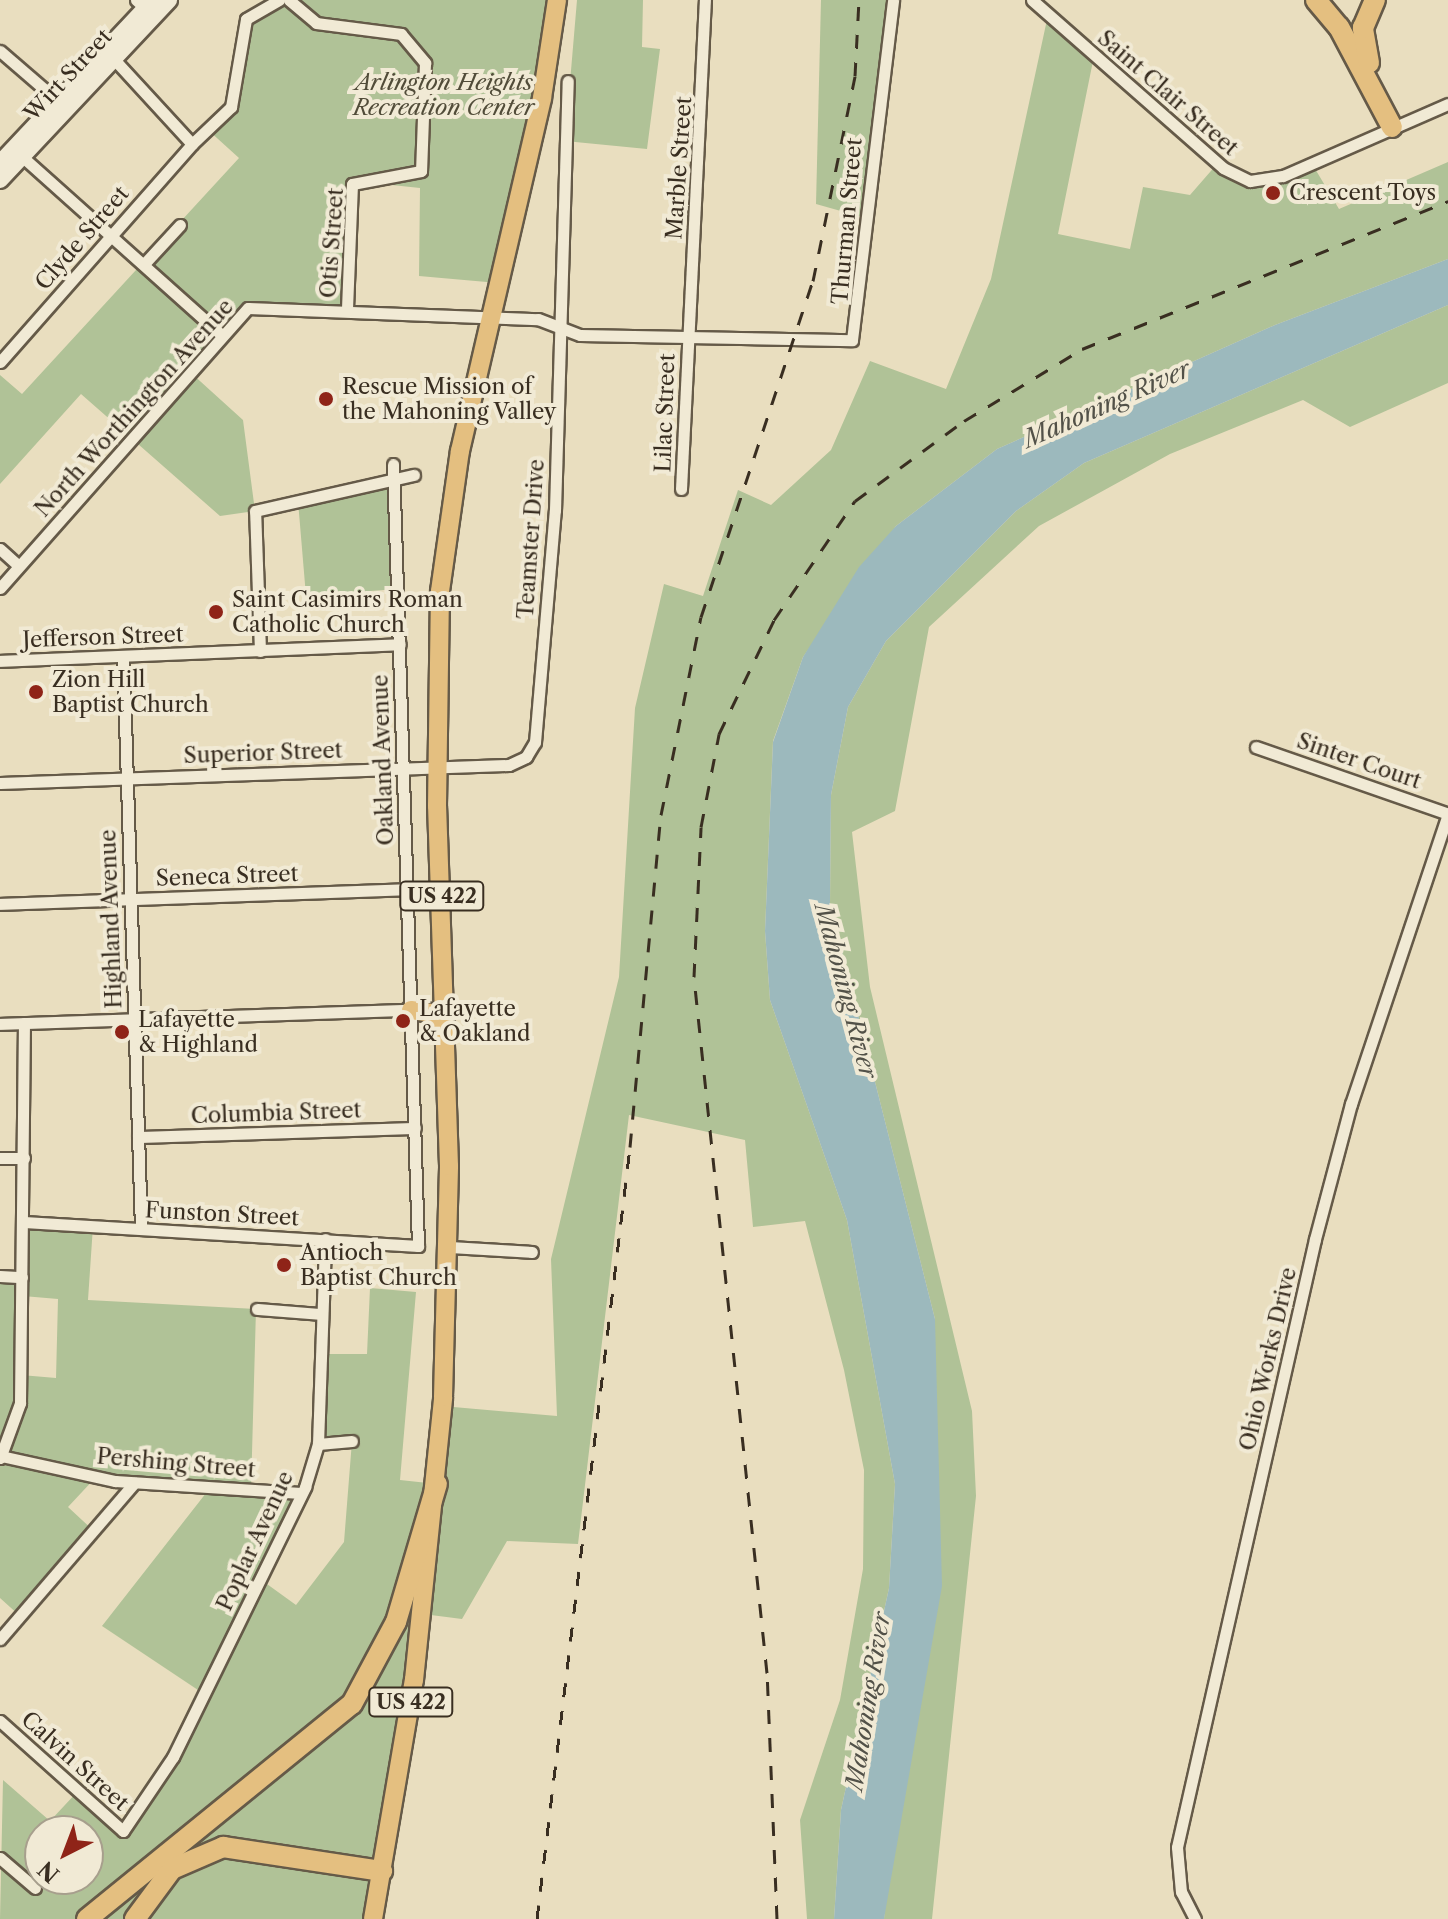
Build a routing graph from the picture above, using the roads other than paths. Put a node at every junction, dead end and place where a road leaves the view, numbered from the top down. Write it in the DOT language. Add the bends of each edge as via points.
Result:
graph roads {
  1 [pos="169,0"];
  2 [pos="279,0"];
  3 [pos="289,0"];
  4 [pos="705,0"];
  5 [pos="893,0"];
  6 [pos="1032,0"];
  7 [pos="1316,0"];
  8 [pos="1375,0"];
  9 [pos="145,3"];
  10 [pos="555,4"];
  11 [pos="0,51"];
  12 [pos="113,58"];
  13 [pos="568,81"];
  14 [pos="58,101"];
  15 [pos="1448,104"];
  16 [pos="1392,127"];
  17 [pos="192,142"];
  18 [pos="18,152"];
  19 [pos="0,163"];
  20 [pos="0,180"];
  21 [pos="180,225"];
  22 [pos="111,236"];
  23 [pos="144,264"];
  24 [pos="347,311"];
  25 [pos="490,317"];
  26 [pos="560,327"];
  27 [pos="222,335"];
  28 [pos="855,336"];
  29 [pos="688,338"];
  30 [pos="0,362"];
  31 [pos="393,464"];
  32 [pos="414,475"];
  33 [pos="393,479"];
  34 [pos="681,489"];
  35 [pos="0,549"];
  36 [pos="19,566"];
  37 [pos="0,588"];
  38 [pos="400,644"];
  39 [pos="260,651"];
  40 [pos="123,656"];
  41 [pos="0,661"];
  42 [pos="1256,747"];
  43 [pos="526,757"];
  44 [pos="437,767"];
  45 [pos="403,768"];
  46 [pos="126,778"];
  47 [pos="0,783"];
  48 [pos="1448,814"];
  49 [pos="407,889"];
  50 [pos="130,900"];
  51 [pos="0,904"];
  52 [pos="411,1010"];
  53 [pos="134,1019"];
  54 [pos="24,1023"];
  55 [pos="0,1024"];
  56 [pos="446,1026"];
  57 [pos="415,1128"];
  58 [pos="138,1137"];
  59 [pos="0,1158"];
  60 [pos="24,1158"];
  61 [pos="24,1222"];
  62 [pos="141,1229"];
  63 [pos="325,1239"];
  64 [pos="418,1246"];
  65 [pos="450,1247"];
  66 [pos="532,1252"];
  67 [pos="0,1276"];
  68 [pos="22,1277"];
  69 [pos="257,1309"];
  70 [pos="320,1314"];
  71 [pos="352,1441"];
  72 [pos="318,1444"];
  73 [pos="1,1457"];
  74 [pos="134,1483"];
  75 [pos="437,1484"];
  76 [pos="301,1493"];
  77 [pos="0,1639"];
  78 [pos="0,1721"];
  79 [pos="123,1831"];
  80 [pos="0,1858"];
  81 [pos="382,1871"];
  82 [pos="24,1879"];
  83 [pos="87,1919"];
  84 [pos="135,1919"];
  85 [pos="373,1919"];
  86 [pos="1195,1919"];
  1 -- 12 [label="main road, Wirt Street"];
  2 -- 17 [label="street, Clyde Street" via="246,19 231,107"];
  3 -- 24 [label="street, Otis Street" via="316,23 401,34 425,63 421,171 352,184"];
  4 -- 29 [label="street, Marble Street"];
  5 -- 28 [label="street, Thurman Street"];
  6 -- 16 [label="street, Saint Clair Street" via="1244,180 1283,176"];
  7 -- 16 [label="highway" via="1339,27"];
  8 -- 16 [label="highway" via="1363,39"];
  9 -- 14 [label="main road, Wirt Street"];
  10 -- 25 [label="main road, US 422"];
  11 -- 14 [label="street"];
  12 -- 17 [label="street"];
  12 -- 18 [label="main road, Wirt Street"];
  13 -- 26 [label="street, Teamster Drive"];
  14 -- 18 [label="main road, Wirt Street"];
  15 -- 16 [label="street"];
  17 -- 22 [label="street, Clyde Street"];
  18 -- 19 [label="main road, Wirt Street"];
  18 -- 20 [label="main road, Wirt Street"];
  18 -- 22 [label="street"];
  21 -- 23 [label="street"];
  22 -- 23 [label="street"];
  22 -- 30 [label="street, Clyde Street"];
  23 -- 27 [label="street"];
  24 -- 25 [label="street, North Worthington Avenue"];
  24 -- 27 [label="street, North Worthington Avenue" via="248,308"];
  25 -- 26 [label="street, North Worthington Avenue"];
  25 -- 44 [label="main road, US 422" via="445,543"];
  26 -- 29 [label="street, North Worthington Avenue" via="580,335"];
  26 -- 43 [label="street, Teamster Drive" via="553,540 535,742"];
  27 -- 36 [label="street, North Worthington Avenue"];
  28 -- 29 [label="street, North Worthington Avenue" via="794,342"];
  29 -- 34 [label="street, Lilac Street"];
  31 -- 33 [label="street, Oakland Avenue"];
  32 -- 33 [label="street"];
  33 -- 38 [label="street, Oakland Avenue"];
  33 -- 39 [label="street" via="255,511"];
  35 -- 36 [label="street"];
  36 -- 37 [label="street, North Worthington Avenue"];
  38 -- 39 [label="street, Jefferson Street"];
  38 -- 45 [label="street, Oakland Avenue"];
  39 -- 40 [label="street, Jefferson Street"];
  40 -- 41 [label="street, Jefferson Street"];
  40 -- 46 [label="street, Highland Avenue"];
  42 -- 48 [label="street, Sinter Court"];
  43 -- 44 [label="street, Superior Street"];
  44 -- 45 [label="street, Superior Street"];
  44 -- 56 [label="main road, US 422"];
  45 -- 46 [label="street, Superior Street"];
  45 -- 49 [label="street, Oakland Avenue"];
  46 -- 47 [label="street, Superior Street"];
  46 -- 50 [label="street, Highland Avenue"];
  48 -- 86 [label="street, Ohio Works Drive" via="1351,1104 1312,1253 1177,1847 1181,1892"];
  49 -- 50 [label="street, Seneca Street"];
  49 -- 52 [label="street, Oakland Avenue"];
  50 -- 51 [label="street, Seneca Street"];
  50 -- 53 [label="street, Highland Avenue"];
  52 -- 53 [label="street"];
  52 -- 56 [label="main road" via="433,1013"];
  52 -- 57 [label="street, Oakland Avenue"];
  53 -- 54 [label="street"];
  53 -- 58 [label="street, Highland Avenue"];
  54 -- 55 [label="street"];
  54 -- 60 [label="street"];
  56 -- 65 [label="main road, US 422"];
  57 -- 58 [label="street, Columbia Street"];
  57 -- 64 [label="street, Oakland Avenue"];
  58 -- 62 [label="street, Highland Avenue"];
  59 -- 60 [label="street"];
  60 -- 61 [label="street"];
  61 -- 62 [label="street, Funston Street"];
  61 -- 68 [label="street"];
  62 -- 63 [label="street, Funston Street"];
  63 -- 64 [label="street, Funston Street"];
  63 -- 70 [label="street, Poplar Avenue"];
  65 -- 66 [label="street"];
  65 -- 75 [label="main road, US 422"];
  67 -- 68 [label="street"];
  68 -- 73 [label="street" via="19,1413"];
  69 -- 70 [label="street"];
  70 -- 72 [label="street, Poplar Avenue"];
  71 -- 72 [label="street"];
  72 -- 76 [label="street, Poplar Avenue"];
  73 -- 74 [label="street, Pershing Street"];
  74 -- 76 [label="street, Pershing Street"];
  74 -- 77 [label="street"];
  75 -- 81 [label="main road, US 422"];
  75 -- 83 [label="highway" via="396,1622 352,1704"];
  76 -- 79 [label="street, Poplar Avenue" via="173,1757"];
  78 -- 79 [label="street, Calvin Street"];
  80 -- 82 [label="street"];
  81 -- 84 [label="highway" via="223,1847 172,1869"];
  81 -- 85 [label="main road, US 422"];
}
